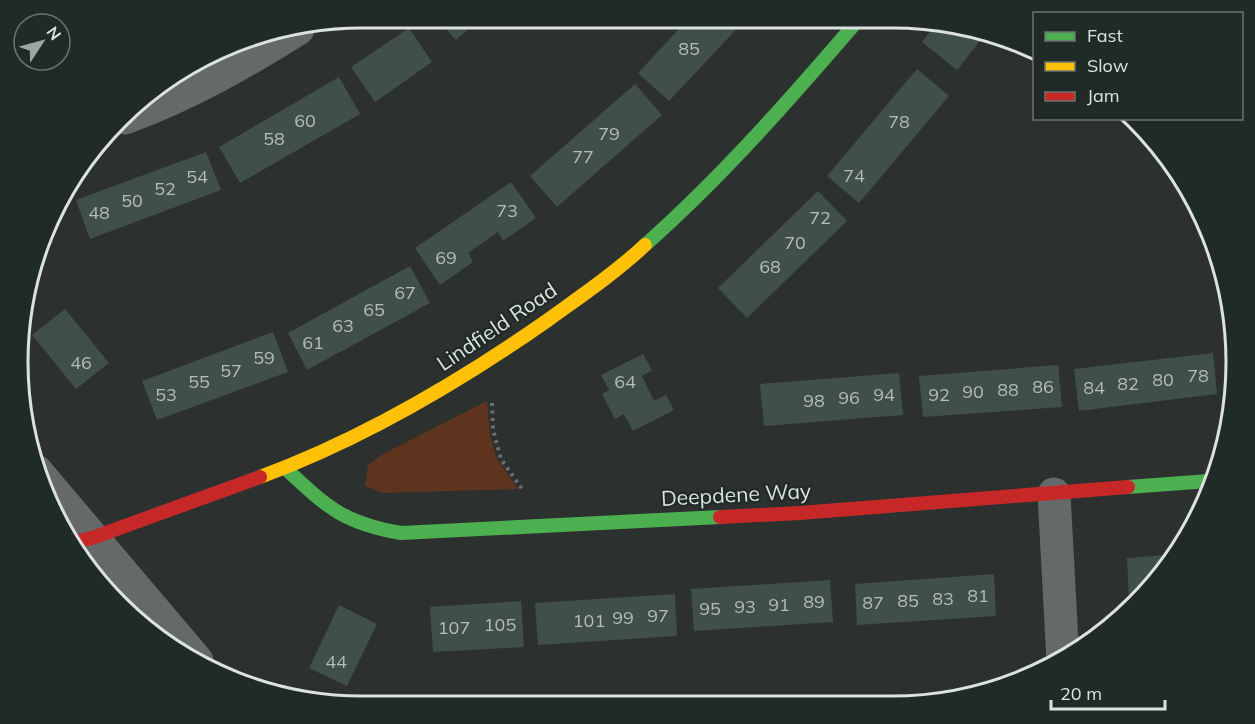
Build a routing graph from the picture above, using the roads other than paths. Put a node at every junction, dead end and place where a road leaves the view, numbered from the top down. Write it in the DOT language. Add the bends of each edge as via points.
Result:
graph roads {
  1 [pos="850,29"];
  2 [pos="283,38"];
  3 [pos="142,111"];
  4 [pos="285,468"];
  5 [pos="1204,481"];
  6 [pos="1054,494"];
  7 [pos="64,513"];
  8 [pos="83,540"];
  9 [pos="175,638"];
  10 [pos="1062,649"];
  1 -- 4 [label="street, Lindfield Road" via="778,114 677,217 618,270 491,360 394,417"];
  2 -- 3 [label="street" via="238,67"];
  4 -- 6 [label="street, Deepdene Way" via="338,513 367,527 401,534 800,513"];
  4 -- 8 [label="street, Lindfield Road"];
  5 -- 6 [label="street, Deepdene Way"];
  6 -- 10 [label="street"];
  7 -- 8 [label="street"];
  8 -- 9 [label="street"];
}
